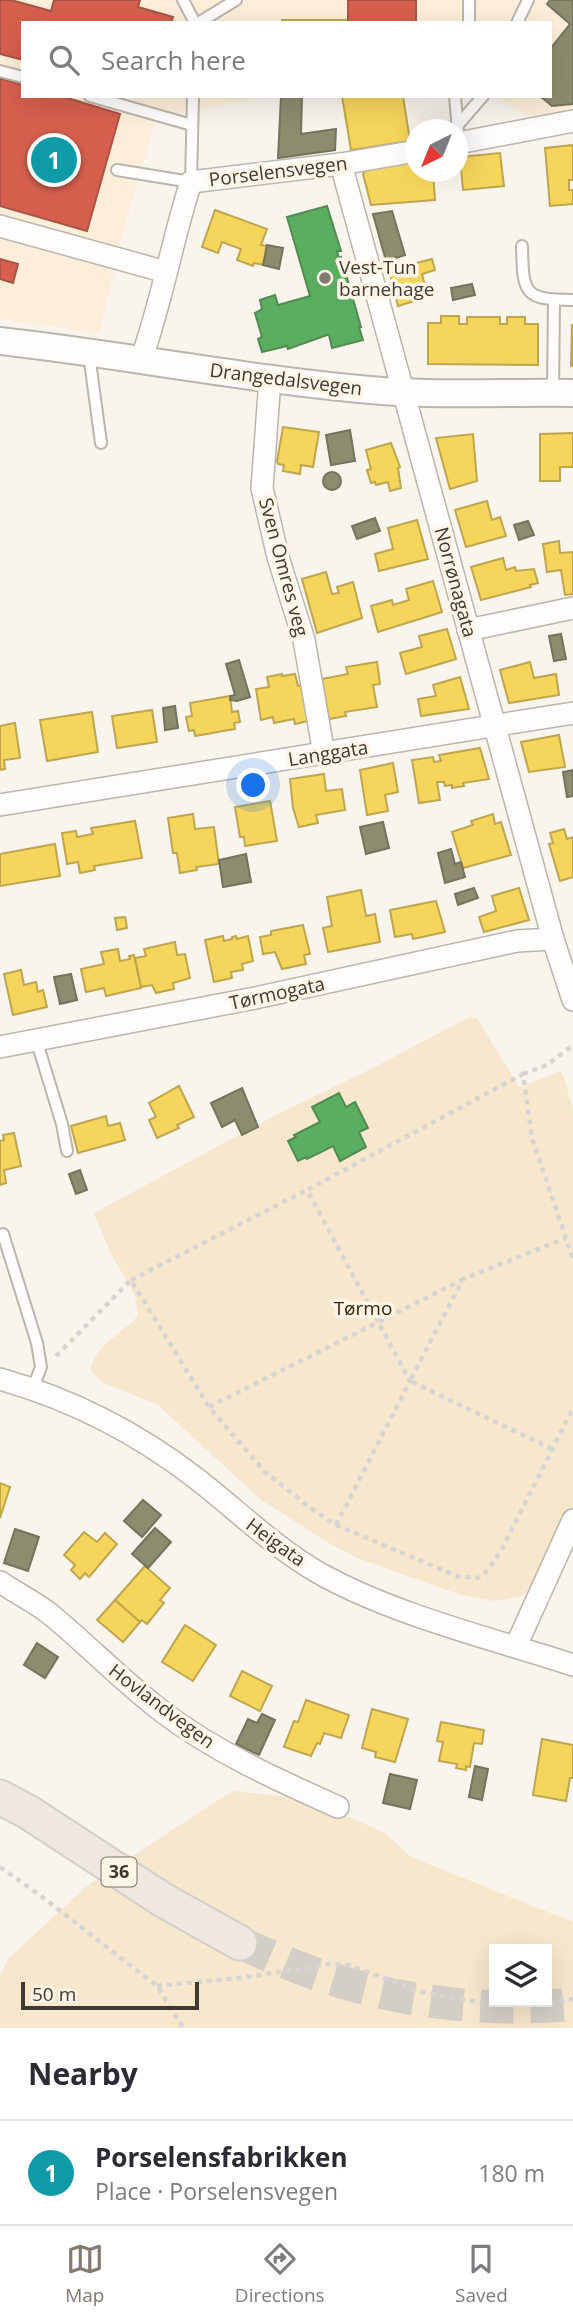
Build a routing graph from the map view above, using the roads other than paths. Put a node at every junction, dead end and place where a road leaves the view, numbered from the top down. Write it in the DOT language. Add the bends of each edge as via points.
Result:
graph roads {
  1 [pos="183,0"];
  2 [pos="236,0"];
  3 [pos="469,0"];
  4 [pos="528,0"];
  5 [pos="196,21"];
  6 [pos="200,21"];
  7 [pos="469,21"];
  8 [pos="518,21"];
  9 [pos="0,71"];
  10 [pos="21,76"];
  11 [pos="97,98"];
  12 [pos="193,98"];
  13 [pos="454,98"];
  14 [pos="482,98"];
  15 [pos="456,119"];
  16 [pos="468,121"];
  17 [pos="573,121"];
  18 [pos="192,125"];
  19 [pos="468,136"];
  20 [pos="405,153"];
  21 [pos="341,164"];
  22 [pos="117,170"];
  23 [pos="191,182"];
  24 [pos="0,226"];
  25 [pos="522,246"];
  26 [pos="166,272"];
  27 [pos="554,300"];
  28 [pos="573,300"];
  29 [pos="0,341"];
  30 [pos="89,351"];
  31 [pos="141,360"];
  32 [pos="270,379"];
  33 [pos="405,392"];
  34 [pos="563,392"];
  35 [pos="101,443"];
  36 [pos="573,608"];
  37 [pos="468,629"];
  38 [pos="573,713"];
  39 [pos="495,726"];
  40 [pos="324,754"];
  41 [pos="0,805"];
  42 [pos="553,939"];
  43 [pos="572,995"];
  44 [pos="36,1039"];
  45 [pos="0,1047"];
  46 [pos="67,1151"];
  47 [pos="3,1234"];
  48 [pos="0,1379"];
  49 [pos="33,1388"];
  50 [pos="573,1520"];
  51 [pos="0,1582"];
  52 [pos="516,1646"];
  53 [pos="573,1665"];
  54 [pos="0,1797"];
  55 [pos="338,1807"];
  56 [pos="240,1943"];
  1 -- 5 [label="lane"];
  2 -- 6 [label="lane"];
  3 -- 7 [label="lane"];
  4 -- 8 [label="lane"];
  9 -- 10 [label="lane"];
  11 -- 18 [label="lane"];
  12 -- 18 [label="lane"];
  13 -- 15 [label="lane"];
  14 -- 16 [label="lane"];
  17 -- 19 [label="street"];
  18 -- 23 [label="lane"];
  20 -- 21 [label="street, Porselensvegen"];
  21 -- 23 [label="street, Porselensvegen"];
  21 -- 33 [label="street, Norrønagata"];
  22 -- 23 [label="lane"];
  23 -- 26 [label="street, Porselensvegen"];
  24 -- 26 [label="street"];
  25 -- 27 [label="lane" via="523,279 529,293"];
  26 -- 31 [label="street, Porselensvegen"];
  27 -- 28 [label="lane"];
  27 -- 34 [label="lane"];
  29 -- 30 [label="street, Drangedalsvegen"];
  30 -- 31 [label="street, Drangedalsvegen"];
  30 -- 35 [label="lane"];
  31 -- 32 [label="street, Drangedalsvegen"];
  32 -- 33 [label="street, Drangedalsvegen"];
  32 -- 40 [label="street, Sven Omres veg" via="262,488 304,640"];
  33 -- 34 [label="street, Drangedalsvegen"];
  33 -- 37 [label="street, Norrønagata"];
  36 -- 37 [label="street"];
  37 -- 39 [label="street, Norrønagata"];
  38 -- 39 [label="street, Langgata"];
  39 -- 40 [label="street, Langgata"];
  39 -- 42 [label="street, Norrønagata"];
  40 -- 41 [label="street, Langgata"];
  42 -- 43 [label="street, Norrønagata"];
  42 -- 44 [label="street, Tørmogata" via="517,941 255,998"];
  44 -- 45 [label="street, Tørmogata"];
  44 -- 46 [label="lane"];
  47 -- 49 [label="lane" via="37,1343 41,1367"];
  48 -- 49 [label="street, Heigata"];
  49 -- 52 [label="street, Heigata" via="141,1438 320,1573 394,1607"];
  50 -- 52 [label="street"];
  51 -- 55 [label="street, Hovlandvegen" via="47,1612 120,1678 213,1746"];
  52 -- 53 [label="street, Heigata"];
  54 -- 56 [label="highway, 36"];
}
